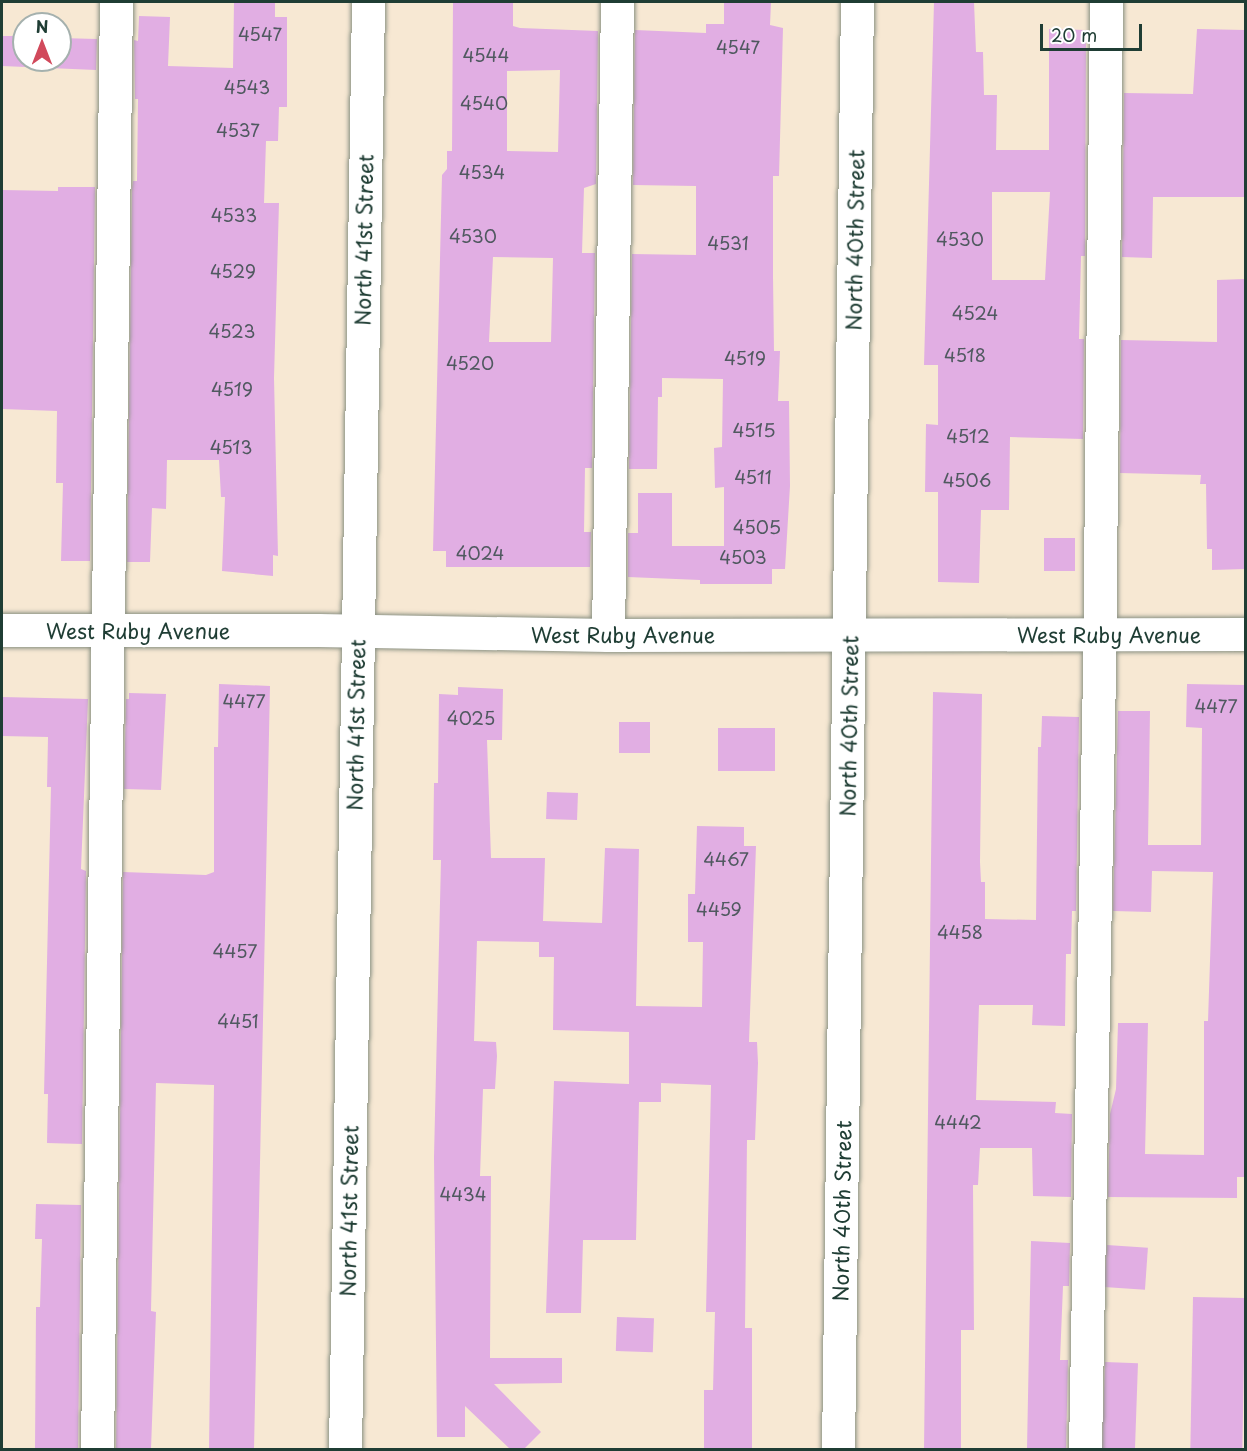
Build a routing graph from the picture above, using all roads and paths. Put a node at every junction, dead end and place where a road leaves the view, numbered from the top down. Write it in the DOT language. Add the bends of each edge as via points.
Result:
graph roads {
  1 [pos="116,2"];
  2 [pos="368,2"];
  3 [pos="616,2"];
  4 [pos="857,2"];
  5 [pos="1106,2"];
  6 [pos="2,630"];
  7 [pos="356,631"];
  8 [pos="107,632"];
  9 [pos="849,634"];
  10 [pos="1245,634"];
  11 [pos="608,635"];
  12 [pos="1100,635"];
  13 [pos="98,1449"];
  14 [pos="345,1449"];
  15 [pos="838,1449"];
  16 [pos="1085,1449"];
  1 -- 8 [label="street"];
  2 -- 7 [label="street, North 41st Street"];
  3 -- 11 [label="street"];
  4 -- 9 [label="street, North 40th Street"];
  5 -- 12 [label="street"];
  6 -- 8 [label="street, West Ruby Avenue"];
  7 -- 8 [label="street, West Ruby Avenue"];
  7 -- 11 [label="street, West Ruby Avenue"];
  7 -- 14 [label="street, North 41st Street"];
  8 -- 13 [label="street"];
  9 -- 11 [label="street, West Ruby Avenue"];
  9 -- 12 [label="street, West Ruby Avenue"];
  9 -- 15 [label="street, North 40th Street"];
  10 -- 12 [label="street, West Ruby Avenue"];
  12 -- 16 [label="street"];
}
